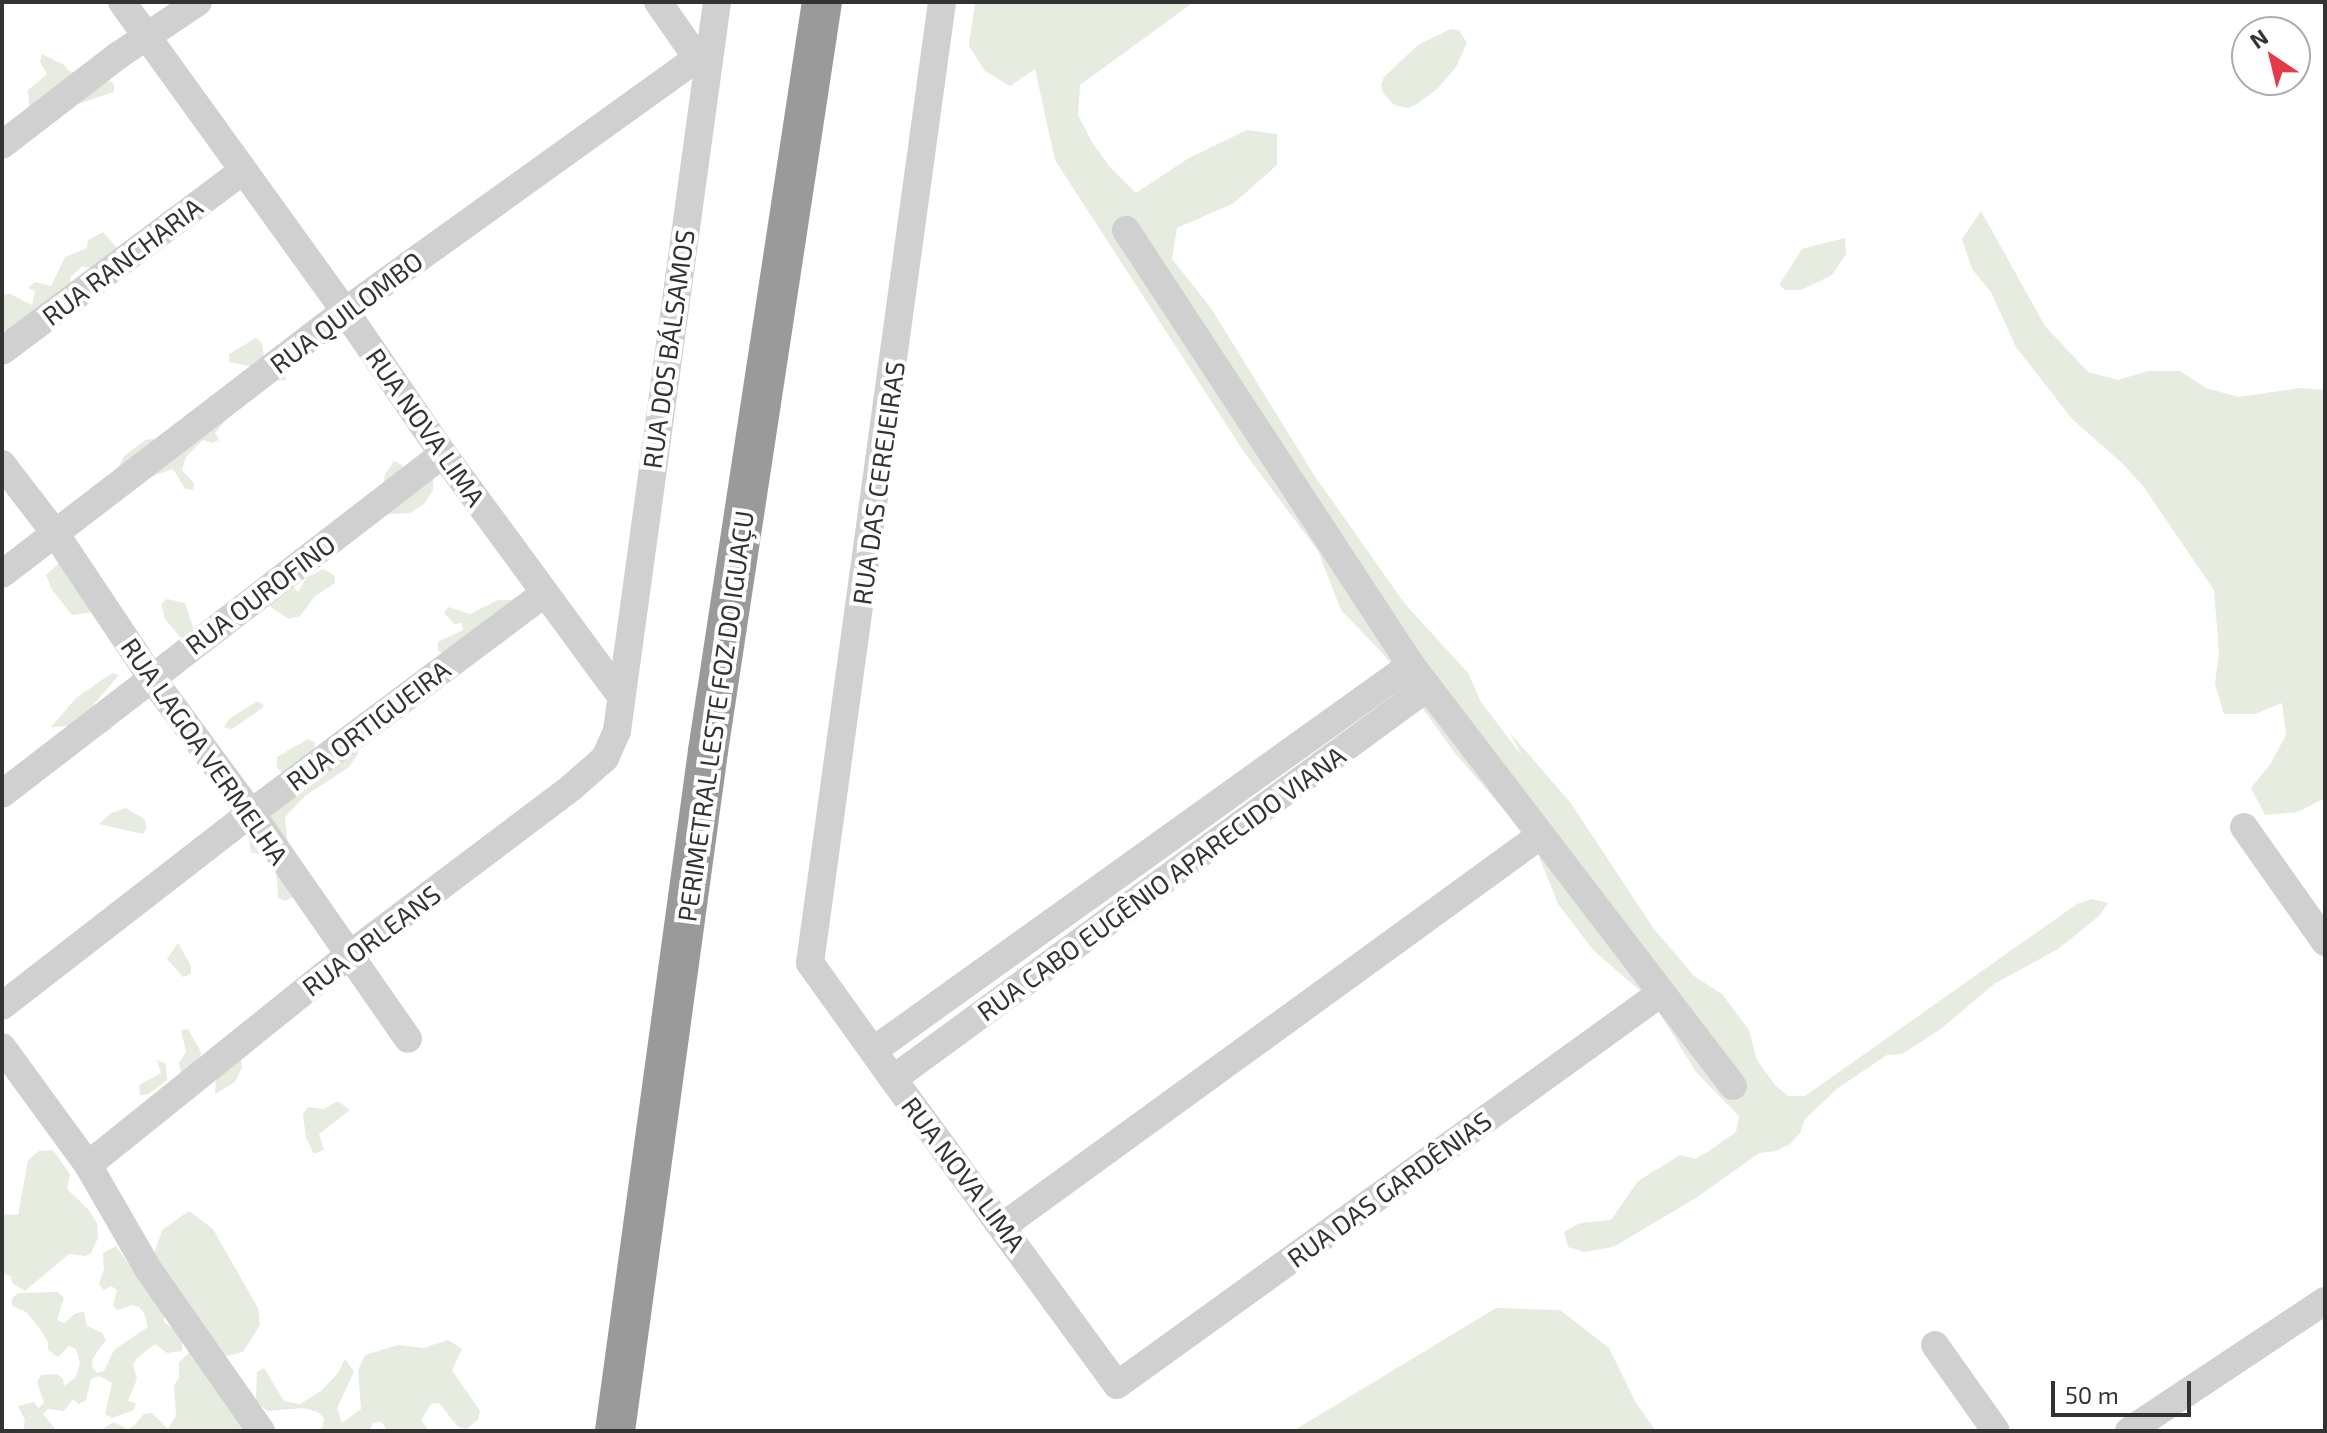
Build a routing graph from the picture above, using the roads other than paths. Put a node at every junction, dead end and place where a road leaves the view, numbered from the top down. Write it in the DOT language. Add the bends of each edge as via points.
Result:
graph roads {
  1 [pos="122,2"];
  2 [pos="198,2"];
  3 [pos="658,2"];
  4 [pos="717,2"];
  5 [pos="822,2"];
  6 [pos="942,2"];
  7 [pos="146,36"];
  8 [pos="703,61"];
  9 [pos="2,145"];
  10 [pos="241,172"];
  11 [pos="1126,230"];
  12 [pos="345,311"];
  13 [pos="2,351"];
  14 [pos="443,454"];
  15 [pos="2,464"];
  16 [pos="55,533"];
  17 [pos="2,574"];
  18 [pos="545,593"];
  19 [pos="1420,676"];
  20 [pos="151,677"];
  21 [pos="620,695"];
  22 [pos="2,794"];
  23 [pos="251,813"];
  24 [pos="2244,827"];
  25 [pos="1541,835"];
  26 [pos="2325,942"];
  27 [pos="348,956"];
  28 [pos="810,963"];
  29 [pos="1661,993"];
  30 [pos="2,1006"];
  31 [pos="408,1039"];
  32 [pos="2,1047"];
  33 [pos="874,1050"];
  34 [pos="893,1079"];
  35 [pos="1733,1086"];
  36 [pos="88,1165"];
  37 [pos="1003,1226"];
  38 [pos="2325,1301"];
  39 [pos="1935,1345"];
  40 [pos="1117,1385"];
  41 [pos="261,1431"];
  42 [pos="615,1431"];
  43 [pos="1996,1431"];
  44 [pos="2129,1431"];
  1 -- 7 [label="street, RUA NOVA LIMA"];
  2 -- 7 [label="street"];
  3 -- 8 [label="street"];
  4 -- 8 [label="street, RUA DOS BÁLSAMOS"];
  5 -- 42 [label="highway, PERIMETRAL LESTE FOZ DO IGUAÇU" via="708,751"];
  6 -- 28 [label="street, RUA DAS CEREJEIRAS"];
  7 -- 9 [label="street"];
  7 -- 10 [label="street, RUA NOVA LIMA"];
  8 -- 12 [label="street, RUA QUILOMBO"];
  8 -- 21 [label="street, RUA DOS BÁLSAMOS"];
  10 -- 12 [label="street, RUA NOVA LIMA"];
  10 -- 13 [label="street, RUA RANCHARIA"];
  11 -- 19 [label="street"];
  12 -- 14 [label="street, RUA NOVA LIMA"];
  12 -- 16 [label="street, RUA QUILOMBO"];
  14 -- 18 [label="street, RUA NOVA LIMA"];
  14 -- 20 [label="street, RUA OUROFINO"];
  15 -- 16 [label="street, RUA LAGOA VERMELHA"];
  16 -- 17 [label="street, RUA QUILOMBO"];
  16 -- 20 [label="street, RUA LAGOA VERMELHA"];
  18 -- 21 [label="street, RUA NOVA LIMA"];
  18 -- 23 [label="street, RUA ORTIGUEIRA"];
  19 -- 25 [label="street"];
  19 -- 33 [label="street, RUA CABO EUGÊNIO APARECIDO VIANA"];
  19 -- 34 [label="street, RUA CABO EUGÊNIO APARECIDO VIANA"];
  20 -- 22 [label="street, RUA OUROFINO"];
  20 -- 23 [label="street, RUA LAGOA VERMELHA"];
  21 -- 27 [label="street, RUA ORLEANS" via="617,731 605,758"];
  23 -- 27 [label="street, RUA LAGOA VERMELHA"];
  23 -- 30 [label="street, RUA ORTIGUEIRA"];
  24 -- 26 [label="street"];
  25 -- 29 [label="street"];
  25 -- 37 [label="street"];
  27 -- 31 [label="street, RUA LAGOA VERMELHA"];
  27 -- 36 [label="street, RUA ORLEANS"];
  28 -- 33 [label="street, RUA NOVA LIMA"];
  29 -- 35 [label="street"];
  29 -- 40 [label="street, RUA DAS GARDÊNIAS"];
  32 -- 36 [label="street"];
  33 -- 34 [label="street, RUA NOVA LIMA"];
  34 -- 37 [label="street, RUA NOVA LIMA"];
  36 -- 41 [label="street" via="148,1269"];
  37 -- 40 [label="street, RUA NOVA LIMA"];
  38 -- 44 [label="street"];
  39 -- 43 [label="street"];
}
